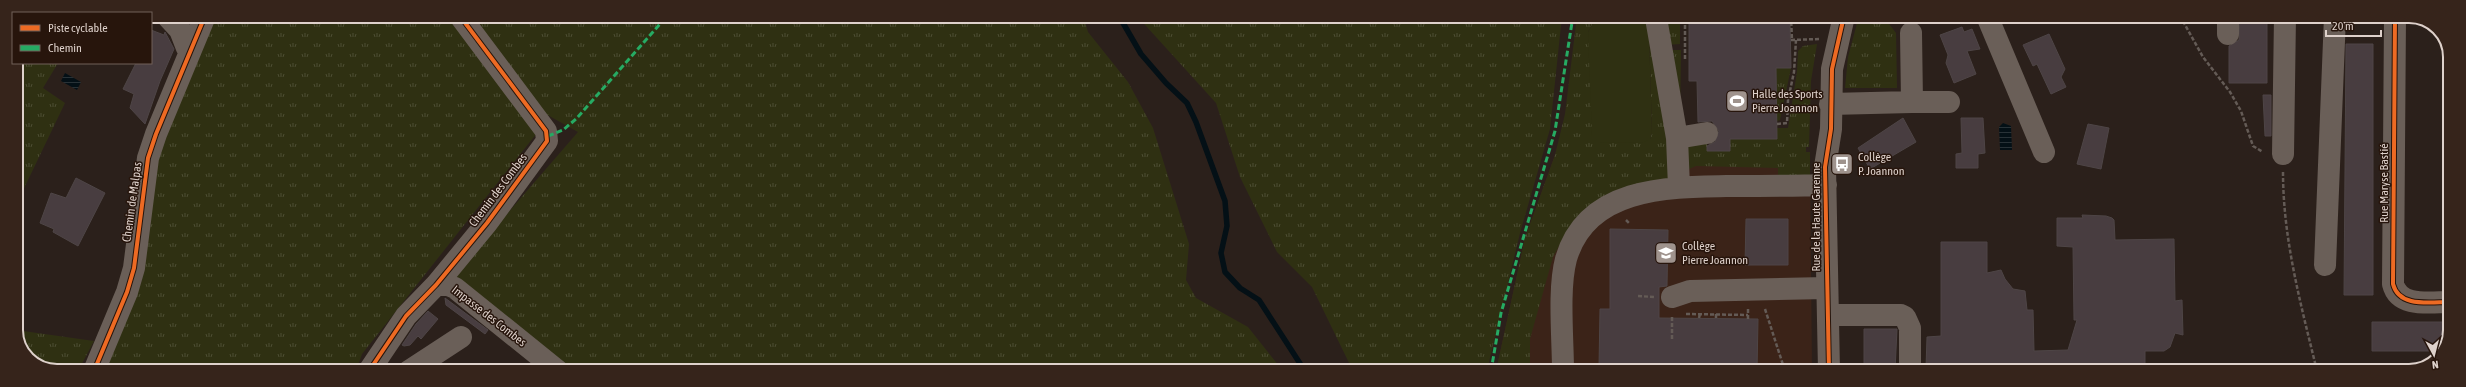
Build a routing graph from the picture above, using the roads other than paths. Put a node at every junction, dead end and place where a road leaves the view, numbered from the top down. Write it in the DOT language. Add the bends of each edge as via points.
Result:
graph roads {
  1 [pos="174,23"];
  2 [pos="203,23"];
  3 [pos="465,23"];
  4 [pos="1657,23"];
  5 [pos="1842,23"];
  6 [pos="1990,23"];
  7 [pos="2284,23"];
  8 [pos="2335,23"];
  9 [pos="2395,23"];
  10 [pos="1911,32"];
  11 [pos="191,50"];
  12 [pos="1912,102"];
  13 [pos="1949,102"];
  14 [pos="1830,104"];
  15 [pos="1707,133"];
  16 [pos="1677,138"];
  17 [pos="2044,152"];
  18 [pos="2284,154"];
  19 [pos="1826,186"];
  20 [pos="1679,188"];
  21 [pos="2325,264"];
  22 [pos="436,285"];
  23 [pos="1826,288"];
  24 [pos="2443,302"];
  25 [pos="1665,303"];
  26 [pos="1830,316"];
  27 [pos="461,337"];
  28 [pos="97,364"];
  29 [pos="374,364"];
  30 [pos="420,364"];
  31 [pos="549,364"];
  32 [pos="1563,364"];
  33 [pos="1829,364"];
  34 [pos="1910,364"];
  1 -- 11 [label="street" via="180,30 187,48"];
  2 -- 11 [label="street, Chemin de Malpas"];
  3 -- 22 [label="street, Chemin des Combes" via="548,136 547,141 487,223"];
  4 -- 16 [label="street"];
  5 -- 14 [label="street, Rue de la Haute Garenne" via="1832,69"];
  6 -- 17 [label="street"];
  7 -- 18 [label="street"];
  8 -- 21 [label="street"];
  9 -- 24 [label="street, Rue Maryse Bastié" via="2393,284 2401,299"];
  10 -- 12 [label="street"];
  11 -- 28 [label="street, Chemin de Malpas" via="148,158 134,268 127,292"];
  12 -- 13 [label="street"];
  12 -- 14 [label="street"];
  14 -- 19 [label="street, Rue de la Haute Garenne" via="1831,129 1825,167"];
  15 -- 16 [label="street"];
  16 -- 20 [label="street"];
  19 -- 20 [label="street"];
  19 -- 23 [label="street, Rue de la Haute Garenne"];
  20 -- 32 [label="street" via="1641,193 1612,203 1584,225 1572,242 1563,277"];
  22 -- 29 [label="street, Chemin des Combes" via="406,316"];
  22 -- 31 [label="street, Impasse des Combes" via="455,288"];
  23 -- 25 [label="street" via="1690,291"];
  23 -- 26 [label="street, Rue de la Haute Garenne"];
  26 -- 33 [label="street, Rue de la Haute Garenne"];
  26 -- 34 [label="street" via="1905,317 1910,328"];
  27 -- 30 [label="street"];
}
